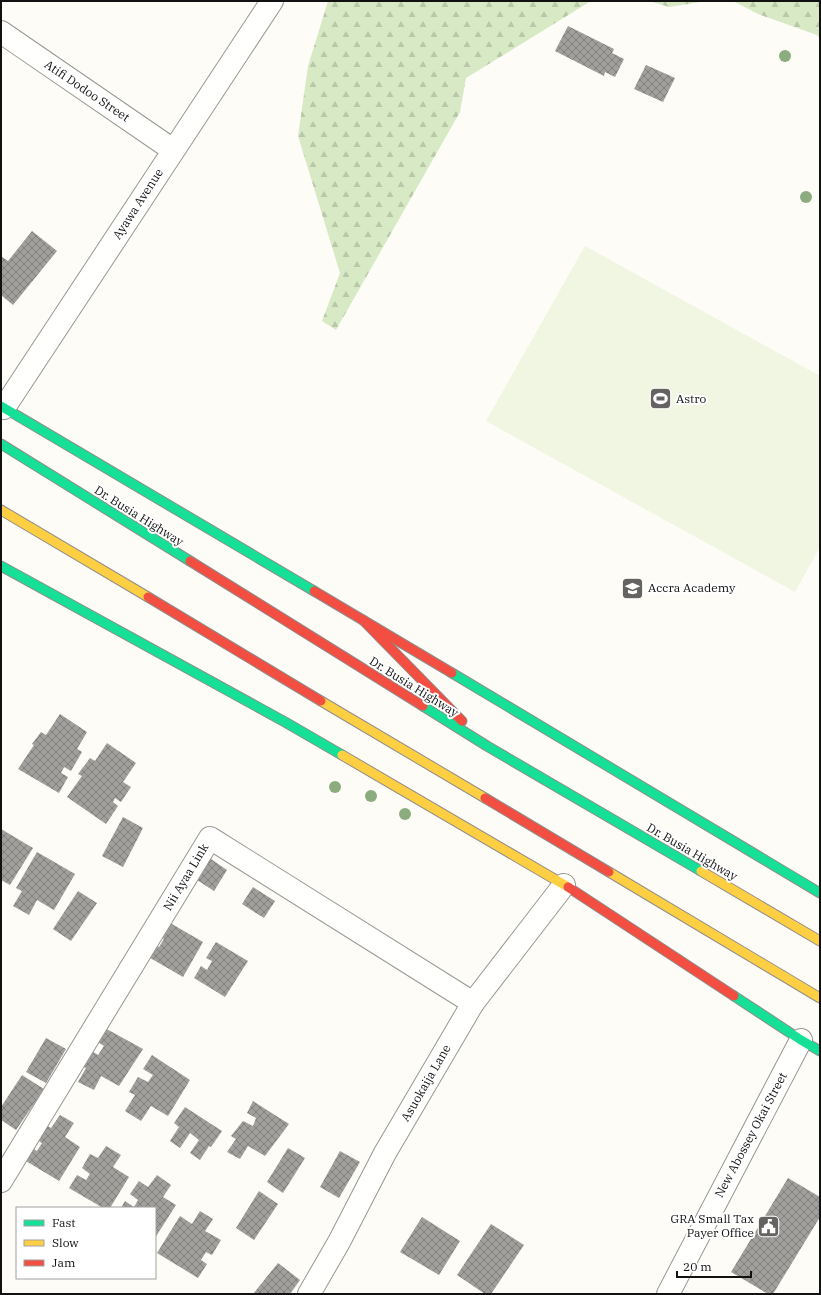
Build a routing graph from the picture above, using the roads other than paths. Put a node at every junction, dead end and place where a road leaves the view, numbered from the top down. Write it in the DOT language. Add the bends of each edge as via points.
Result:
graph roads {
  1 [pos="272,1"];
  2 [pos="1,32"];
  3 [pos="173,150"];
  4 [pos="3,407"];
  5 [pos="1,444"];
  6 [pos="1,510"];
  7 [pos="1,566"];
  8 [pos="363,620"];
  9 [pos="487,746"];
  10 [pos="564,885"];
  11 [pos="820,893"];
  12 [pos="820,941"];
  13 [pos="820,998"];
  14 [pos="473,1003"];
  15 [pos="801,1040"];
  16 [pos="820,1051"];
  17 [pos="1,1181"];
  18 [pos="309,1294"];
  19 [pos="668,1294"];
  1 -- 3 [label="street, Ayawa Avenue"];
  2 -- 3 [label="street, Atifi Dodoo Street"];
  3 -- 4 [label="street, Ayawa Avenue"];
  4 -- 8 [label="main road, Dr. Busia Highway"];
  5 -- 9 [label="main road, Dr. Busia Highway"];
  6 -- 13 [label="main road"];
  7 -- 10 [label="main road" via="285,722"];
  8 -- 9 [label="main road"];
  8 -- 11 [label="main road, Dr. Busia Highway"];
  9 -- 12 [label="main road, Dr. Busia Highway"];
  10 -- 14 [label="street, Asuokaija Lane"];
  10 -- 15 [label="main road"];
  14 -- 17 [label="street, Nii Ayaa Link" via="210,838"];
  14 -- 18 [label="street, Asuokaija Lane" via="385,1153"];
  15 -- 16 [label="main road"];
  15 -- 19 [label="street, New Abossey Okai Street"];
}
